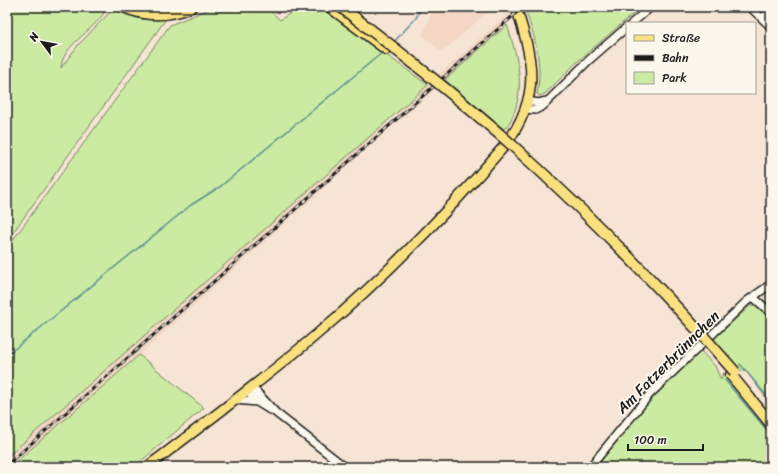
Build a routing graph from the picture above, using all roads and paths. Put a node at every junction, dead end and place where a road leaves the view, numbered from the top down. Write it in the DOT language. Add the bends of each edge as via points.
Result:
graph roads {
  1 [pos="124,7"];
  2 [pos="191,7"];
  3 [pos="330,7"];
  4 [pos="341,7"];
  5 [pos="516,7"];
  6 [pos="652,7"];
  7 [pos="750,7"];
  8 [pos="771,10"];
  9 [pos="762,18"];
  10 [pos="633,22"];
  11 [pos="771,27"];
  12 [pos="626,28"];
  13 [pos="527,105"];
  14 [pos="771,284"];
  15 [pos="753,297"];
  16 [pos="771,313"];
  17 [pos="733,374"];
  18 [pos="250,389"];
  19 [pos="235,400"];
  20 [pos="258,402"];
  21 [pos="276,413"];
  22 [pos="771,414"];
  23 [pos="771,424"];
  24 [pos="147,467"];
  25 [pos="345,467"];
  26 [pos="590,467"];
  1 -- 2 [label="highway" via="156,14 172,13"];
  3 -- 17 [label="highway" via="428,81 547,185 679,315"];
  4 -- 17 [label="highway, bridge" via="463,103 560,188 649,277"];
  5 -- 13 [label="main road" via="531,57 531,83"];
  6 -- 10 [label="street"];
  7 -- 9 [label="street"];
  8 -- 9 [label="street"];
  9 -- 11 [label="street"];
  12 -- 13 [label="street" via="538,110"];
  13 -- 18 [label="main road" via="516,130 506,144 418,240 337,317"];
  14 -- 15 [label="street, Am Fatzerbrünnchen"];
  15 -- 16 [label="street"];
  15 -- 26 [label="street, Am Fatzerbrünnchen" via="650,394"];
  17 -- 22 [label="highway"];
  17 -- 23 [label="highway"];
  18 -- 19 [label="main road"];
  18 -- 20 [label="street"];
  18 -- 21 [label="street"];
  19 -- 20 [label="street"];
  19 -- 24 [label="main road"];
  20 -- 21 [label="street"];
  21 -- 25 [label="street"];
}
